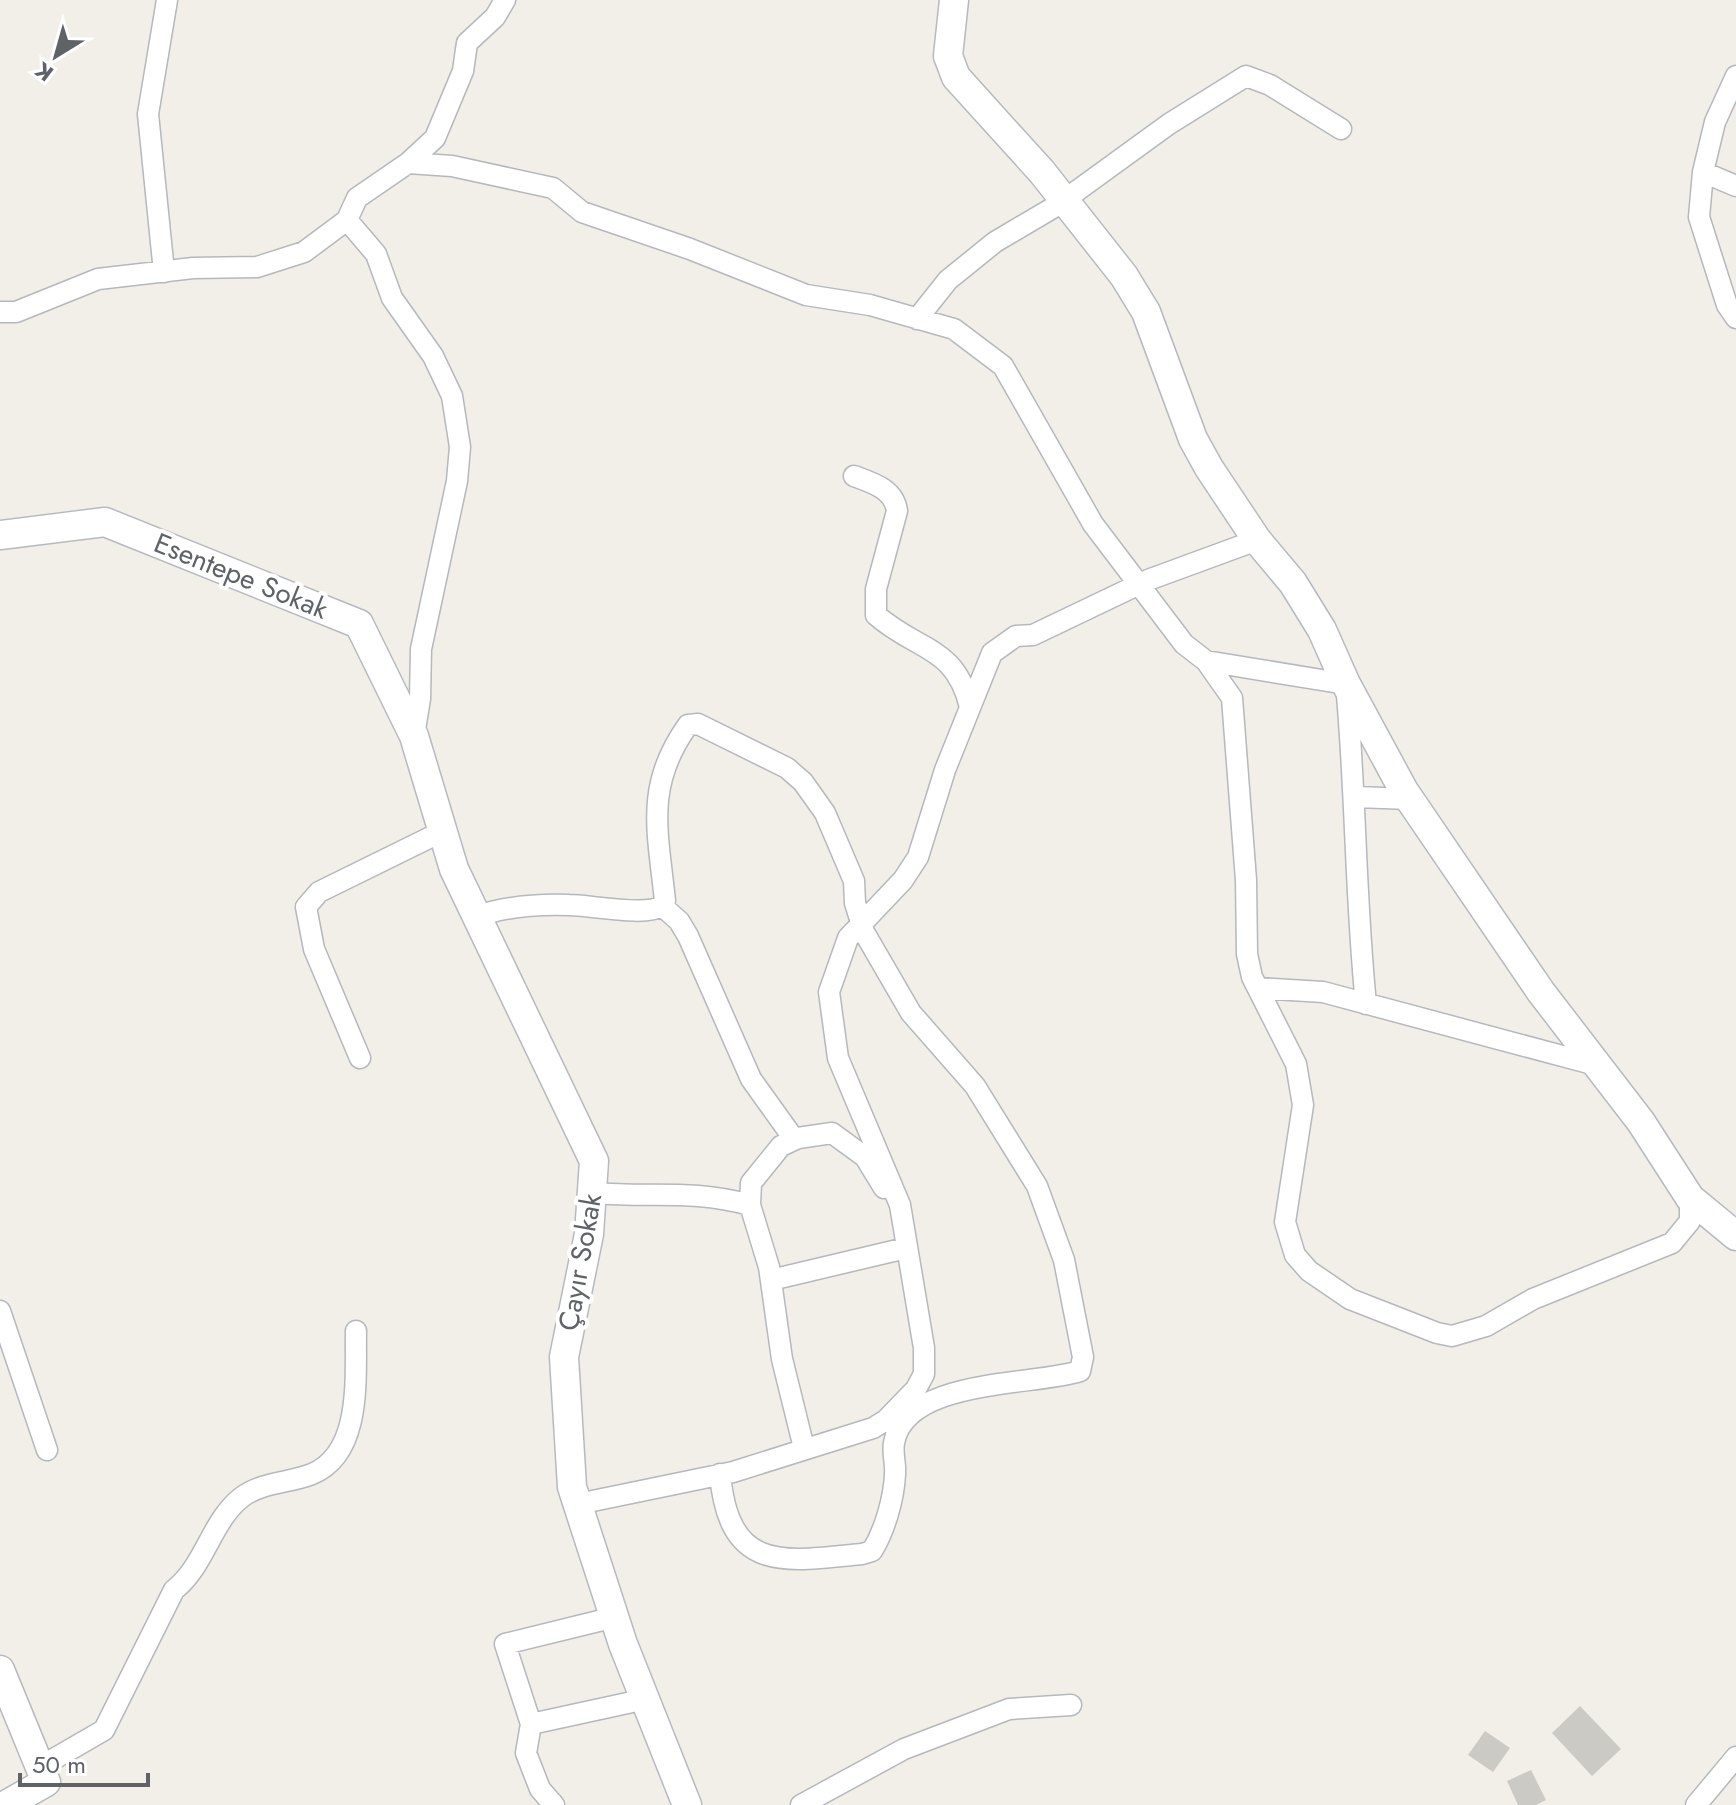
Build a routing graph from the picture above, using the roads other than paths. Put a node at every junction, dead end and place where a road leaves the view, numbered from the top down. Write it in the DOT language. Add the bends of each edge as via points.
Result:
graph roads {
  1 [pos="167,0"];
  2 [pos="505,0"];
  3 [pos="954,0"];
  4 [pos="1736,76"];
  5 [pos="1341,129"];
  6 [pos="407,164"];
  7 [pos="1703,172"];
  8 [pos="1736,186"];
  9 [pos="1063,201"];
  10 [pos="347,220"];
  11 [pos="164,272"];
  12 [pos="0,312"];
  13 [pos="1736,318"];
  14 [pos="917,319"];
  15 [pos="854,476"];
  16 [pos="0,535"];
  17 [pos="1257,540"];
  18 [pos="1139,585"];
  19 [pos="1206,661"];
  20 [pos="1346,684"];
  21 [pos="971,711"];
  22 [pos="414,736"];
  23 [pos="1356,797"];
  24 [pos="1410,799"];
  25 [pos="443,831"];
  26 [pos="662,906"];
  27 [pos="476,917"];
  28 [pos="860,922"];
  29 [pos="1258,988"];
  30 [pos="1366,1004"];
  31 [pos="360,1058"];
  32 [pos="1596,1065"];
  33 [pos="794,1139"];
  34 [pos="594,1193"];
  35 [pos="1690,1198"];
  36 [pos="750,1205"];
  37 [pos="903,1228"];
  38 [pos="1736,1236"];
  39 [pos="906,1248"];
  40 [pos="771,1280"];
  41 [pos="0,1311"];
  42 [pos="356,1331"];
  43 [pos="804,1448"];
  44 [pos="47,1450"];
  45 [pos="720,1474"];
  46 [pos="578,1504"];
  47 [pos="615,1617"];
  48 [pos="0,1670"];
  49 [pos="646,1699"];
  50 [pos="1071,1705"];
  51 [pos="531,1724"];
  52 [pos="1736,1757"];
  53 [pos="40,1767"];
  54 [pos="6,1805"];
  55 [pos="554,1805"];
  56 [pos="687,1805"];
  57 [pos="801,1805"];
  58 [pos="1696,1805"];
  1 -- 11 [label="street" via="148,114"];
  2 -- 6 [label="street" via="467,43 463,71 435,138"];
  3 -- 9 [label="street" via="948,56 956,77"];
  4 -- 7 [label="street" via="1715,122"];
  5 -- 9 [label="street" via="1246,76"];
  6 -- 10 [label="street" via="357,198"];
  6 -- 14 [label="street" via="452,166 553,188 582,212 806,295"];
  7 -- 8 [label="street"];
  7 -- 13 [label="street" via="1699,217"];
  9 -- 14 [label="street" via="971,260"];
  9 -- 17 [label="street" via="1146,312 1193,439"];
  10 -- 11 [label="street" via="304,252 257,267"];
  10 -- 22 [label="street" via="376,254 392,298 433,356 452,396 460,447 455,495 421,649"];
  11 -- 12 [label="street" via="98,279 16,312"];
  14 -- 18 [label="street" via="954,329 1003,366 1093,524"];
  15 -- 21 [label="street" via="896,501 876,589 876,615 948,663 964,680"];
  16 -- 22 [label="street, Esentepe Sokak" via="105,522 359,624"];
  17 -- 18 [label="street"];
  17 -- 20 [label="street" via="1293,583"];
  18 -- 19 [label="street" via="1184,644"];
  18 -- 21 [label="street" via="1033,635 1003,642 984,668"];
  19 -- 20 [label="street"];
  19 -- 29 [label="street" via="1232,698 1247,954"];
  20 -- 23 [label="street"];
  20 -- 24 [label="street"];
  21 -- 28 [label="street" via="945,770 918,857 903,880"];
  22 -- 25 [label="street, Çayır Sokak"];
  23 -- 24 [label="street"];
  23 -- 30 [label="street" via="1357,901"];
  24 -- 32 [label="street"];
  25 -- 27 [label="street, Çayır Sokak"];
  25 -- 31 [label="street" via="319,892 306,907 314,949"];
  26 -- 27 [label="street" via="502,907"];
  26 -- 28 [label="street" via="656,794 676,741 688,725 698,724 767,755 803,782 838,836 854,881"];
  26 -- 33 [label="street" via="688,936 751,1079"];
  27 -- 34 [label="street, Çayır Sokak" via="594,1161"];
  28 -- 37 [label="street" via="834,969 830,1015 838,1058 878,1145"];
  28 -- 45 [label="street" via="911,1013 975,1086 1037,1186 1064,1260 1080,1331 1080,1371 971,1387 927,1405 899,1426 893,1451 895,1484 885,1520 872,1551 862,1554 765,1558 731,1526"];
  29 -- 30 [label="street" via="1323,992"];
  29 -- 35 [label="street" via="1296,1064 1302,1089 1287,1237 1309,1271 1350,1299 1437,1333 1469,1333 1533,1299 1672,1243 1690,1221"];
  30 -- 32 [label="street"];
  32 -- 35 [label="street"];
  33 -- 36 [label="street" via="781,1146 751,1183"];
  33 -- 37 [label="street" via="832,1133 852,1144 879,1178"];
  34 -- 36 [label="street" via="689,1193"];
  34 -- 46 [label="street, Çayır Sokak" via="564,1357 572,1487"];
  35 -- 38 [label="street"];
  36 -- 40 [label="street"];
  37 -- 39 [label="street"];
  39 -- 40 [label="street"];
  39 -- 43 [label="street" via="919,1300 924,1374 907,1399 873,1428"];
  40 -- 43 [label="street" via="782,1359"];
  41 -- 44 [label="street"];
  42 -- 53 [label="street" via="354,1411 338,1455 313,1474 244,1496 227,1513 185,1582 174,1590 104,1730"];
  43 -- 45 [label="street"];
  45 -- 46 [label="street"];
  46 -- 47 [label="street, Çayır Sokak"];
  47 -- 49 [label="street, Çayır Sokak"];
  47 -- 51 [label="street" via="505,1644"];
  48 -- 53 [label="street"];
  49 -- 51 [label="street"];
  49 -- 56 [label="street, Çayır Sokak"];
  50 -- 57 [label="street" via="1009,1709 904,1749"];
  51 -- 55 [label="street" via="526,1753 540,1789"];
  52 -- 58 [label="street"];
  53 -- 54 [label="street" via="46,1782"];
}
